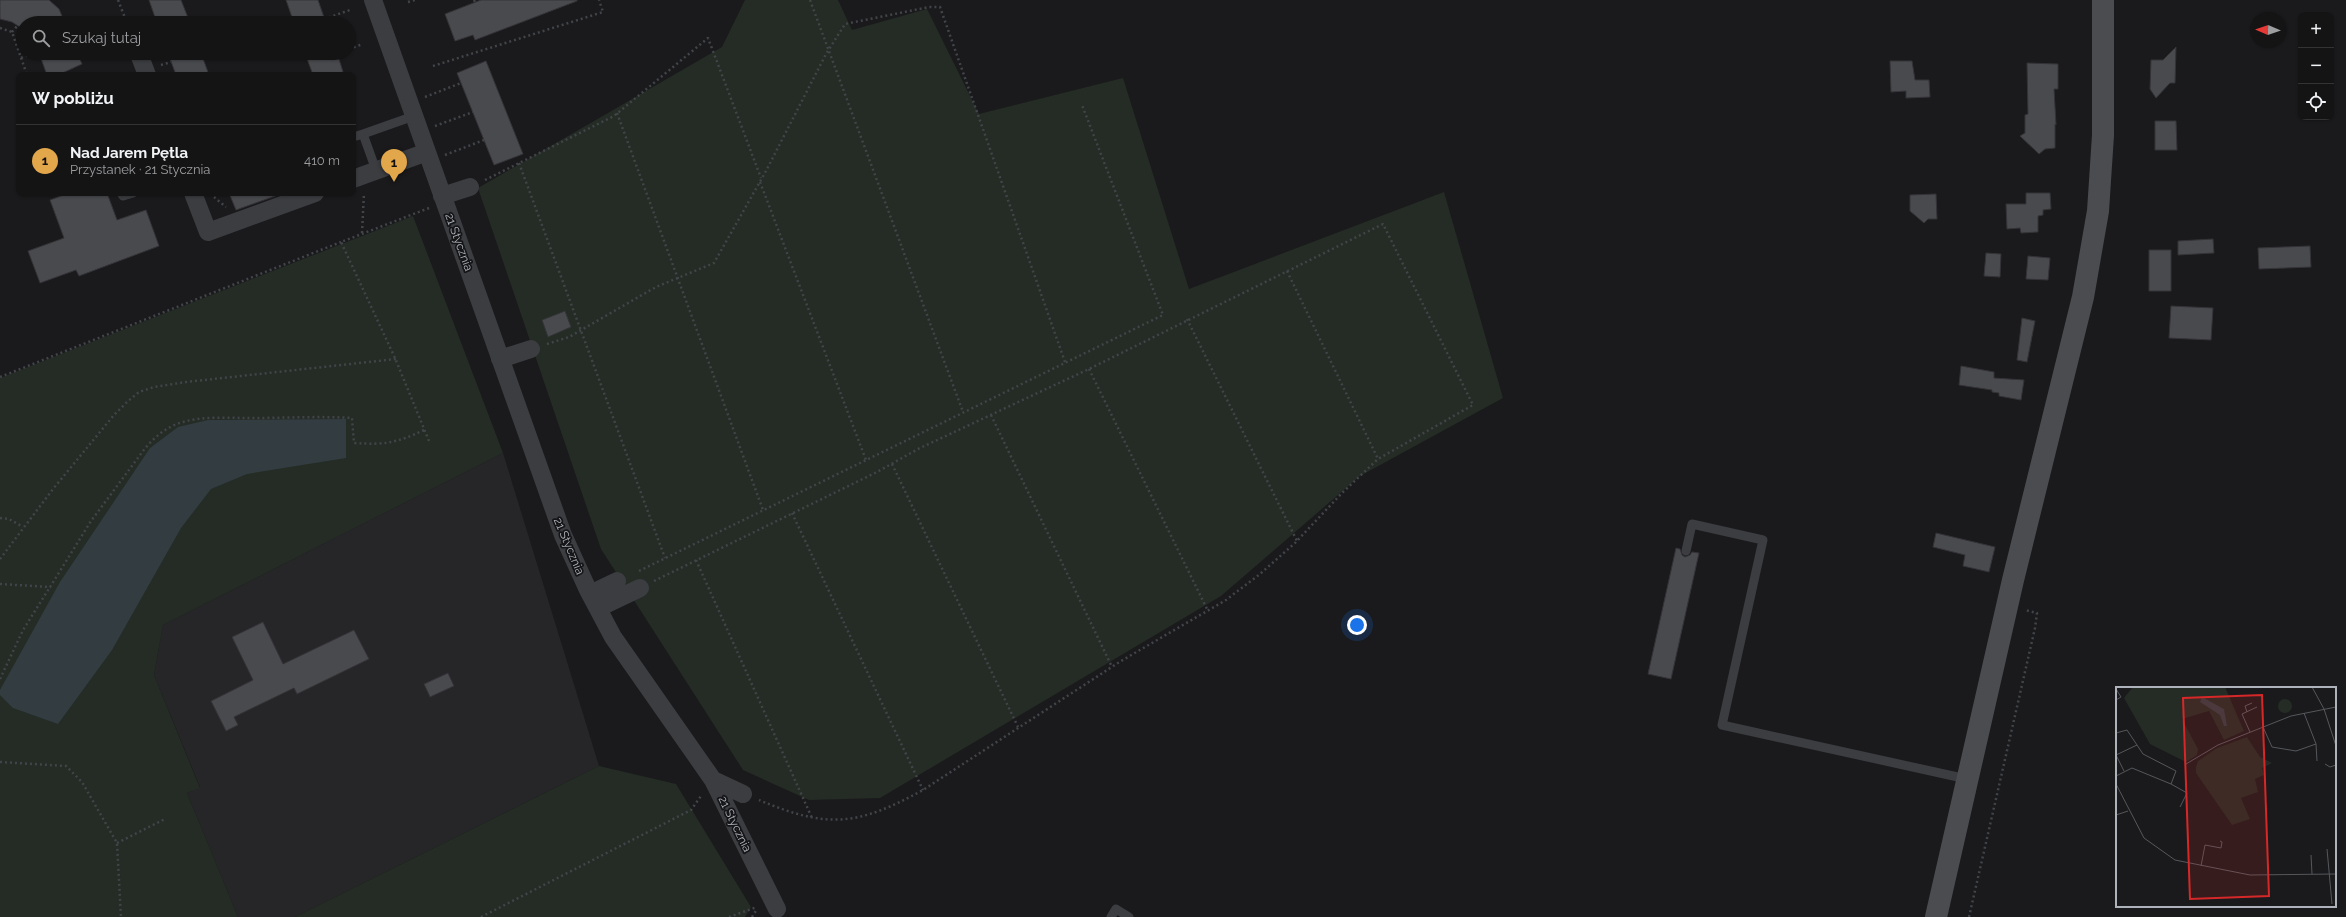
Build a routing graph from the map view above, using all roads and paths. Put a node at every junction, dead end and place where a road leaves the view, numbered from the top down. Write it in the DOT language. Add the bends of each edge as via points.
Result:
graph roads {
  1 [pos="118,0"];
  2 [pos="372,0"];
  3 [pos="415,0"];
  4 [pos="599,0"];
  5 [pos="810,0"];
  6 [pos="2104,0"];
  7 [pos="408,2"];
  8 [pos="350,10"];
  9 [pos="124,16"];
  10 [pos="333,16"];
  11 [pos="16,27"];
  12 [pos="0,28"];
  13 [pos="12,32"];
  14 [pos="16,44"];
  15 [pos="363,44"];
  16 [pos="356,46"];
  17 [pos="829,49"];
  18 [pos="22,60"];
  19 [pos="141,60"];
  20 [pos="433,66"];
  21 [pos="26,72"];
  22 [pos="146,72"];
  23 [pos="461,83"];
  24 [pos="1082,105"];
  25 [pos="473,112"];
  26 [pos="617,113"];
  27 [pos="414,117"];
  28 [pos="363,134"];
  29 [pos="356,136"];
  30 [pos="484,140"];
  31 [pos="428,156"];
  32 [pos="519,163"];
  33 [pos="365,174"];
  34 [pos="760,180"];
  35 [pos="470,187"];
  36 [pos="194,196"];
  37 [pos="212,196"];
  38 [pos="307,196"];
  39 [pos="443,199"];
  40 [pos="230,211"];
  41 [pos="362,232"];
  42 [pos="340,242"];
  43 [pos="1287,271"];
  44 [pos="678,278"];
  45 [pos="1187,320"];
  46 [pos="582,329"];
  47 [pos="531,349"];
  48 [pos="500,358"];
  49 [pos="396,359"];
  50 [pos="1065,362"];
  51 [pos="1089,369"];
  52 [pos="0,377"];
  53 [pos="963,412"];
  54 [pos="991,415"];
  55 [pos="424,430"];
  56 [pos="429,441"];
  57 [pos="1378,459"];
  58 [pos="866,460"];
  59 [pos="892,464"];
  60 [pos="763,510"];
  61 [pos="792,513"];
  62 [pos="0,518"];
  63 [pos="24,527"];
  64 [pos="1297,541"];
  65 [pos="1686,551"];
  66 [pos="665,558"];
  67 [pos="0,559"];
  68 [pos="696,560"];
  69 [pos="617,581"];
  70 [pos="0,584"];
  71 [pos="50,587"];
  72 [pos="640,588"];
  73 [pos="594,601"];
  74 [pos="1208,611"];
  75 [pos="1112,667"];
  76 [pos="0,679"];
  77 [pos="1018,727"];
  78 [pos="0,762"];
  79 [pos="1967,779"];
  80 [pos="713,780"];
  81 [pos="922,790"];
  82 [pos="744,794"];
  83 [pos="690,810"];
  84 [pos="812,818"];
  85 [pos="165,819"];
  86 [pos="117,844"];
  87 [pos="777,909"];
  88 [pos="121,917"];
  89 [pos="481,917"];
  90 [pos="729,917"];
  91 [pos="752,917"];
  92 [pos="1111,917"];
  93 [pos="1129,917"];
  94 [pos="1936,917"];
  1 -- 9 [label="path"];
  2 -- 27 [label="street, 21 Stycznia"];
  3 -- 7 [label="path"];
  4 -- 20 [label="path" via="603,12"];
  5 -- 17 [label="path"];
  6 -- 79 [label="street" via="2103,135 2098,211 2083,297"];
  8 -- 10 [label="path"];
  11 -- 13 [label="path"];
  12 -- 13 [label="path"];
  13 -- 14 [label="path"];
  15 -- 16 [label="path"];
  17 -- 34 [label="path"];
  17 -- 50 [label="path" via="845,24 940,7"];
  17 -- 53 [label="path"];
  18 -- 21 [label="path"];
  19 -- 22 [label="street"];
  23 -- 27 [label="path"];
  24 -- 50 [label="path" via="1163,314"];
  25 -- 27 [label="path"];
  26 -- 32 [label="path"];
  26 -- 34 [label="path" via="708,38"];
  26 -- 44 [label="path"];
  27 -- 28 [label="lane"];
  27 -- 31 [label="street, 21 Stycznia"];
  28 -- 29 [label="lane"];
  28 -- 33 [label="lane"];
  30 -- 31 [label="path"];
  31 -- 33 [label="street"];
  31 -- 39 [label="street, 21 Stycznia"];
  32 -- 35 [label="path"];
  32 -- 46 [label="path"];
  33 -- 41 [label="path"];
  34 -- 44 [label="path" via="714,263"];
  34 -- 58 [label="path"];
  35 -- 39 [label="street"];
  36 -- 38 [label="street" via="208,232"];
  37 -- 40 [label="path"];
  39 -- 41 [label="path"];
  39 -- 48 [label="street, 21 Stycznia"];
  41 -- 42 [label="path"];
  42 -- 49 [label="path"];
  42 -- 52 [label="path"];
  43 -- 45 [label="path"];
  43 -- 57 [label="path"];
  43 -- 57 [label="path" via="1383,224 1473,405"];
  44 -- 46 [label="path" via="656,287"];
  44 -- 60 [label="path"];
  45 -- 51 [label="path"];
  45 -- 64 [label="path"];
  46 -- 47 [label="path" via="568,337"];
  46 -- 66 [label="path"];
  47 -- 48 [label="street"];
  48 -- 73 [label="street, 21 Stycznia" via="563,534"];
  49 -- 55 [label="path"];
  49 -- 63 [label="path" via="154,386 139,392 114,415"];
  50 -- 53 [label="path"];
  51 -- 54 [label="path"];
  51 -- 74 [label="path"];
  53 -- 58 [label="path"];
  54 -- 59 [label="path"];
  54 -- 75 [label="path"];
  55 -- 56 [label="path"];
  55 -- 71 [label="path" via="401,441 354,444 352,418 211,418 182,422 170,427 144,450 91,521"];
  57 -- 64 [label="path"];
  58 -- 60 [label="path"];
  59 -- 61 [label="path"];
  59 -- 77 [label="path"];
  60 -- 66 [label="path"];
  61 -- 68 [label="path"];
  61 -- 81 [label="path"];
  62 -- 63 [label="path" via="9,519"];
  63 -- 67 [label="path"];
  64 -- 74 [label="path" via="1260,574"];
  65 -- 79 [label="lane" via="1692,524 1763,540 1722,725"];
  66 -- 69 [label="path"];
  68 -- 72 [label="path"];
  68 -- 84 [label="path"];
  69 -- 73 [label="street"];
  70 -- 71 [label="path"];
  71 -- 76 [label="path" via="23,630"];
  72 -- 73 [label="street"];
  73 -- 80 [label="street, 21 Stycznia" via="613,636"];
  74 -- 75 [label="path"];
  75 -- 77 [label="path"];
  77 -- 81 [label="path"];
  78 -- 86 [label="path" via="66,766 82,782"];
  79 -- 94 [label="street"];
  80 -- 82 [label="street"];
  80 -- 87 [label="street, 21 Stycznia"];
  81 -- 84 [label="path" via="886,808 856,818 830,821"];
  82 -- 84 [label="path"];
  83 -- 89 [label="path"];
  85 -- 86 [label="path"];
  86 -- 88 [label="path"];
  90 -- 91 [label="path" via="758,906"];
  92 -- 93 [label="lane" via="1116,909"];
}
